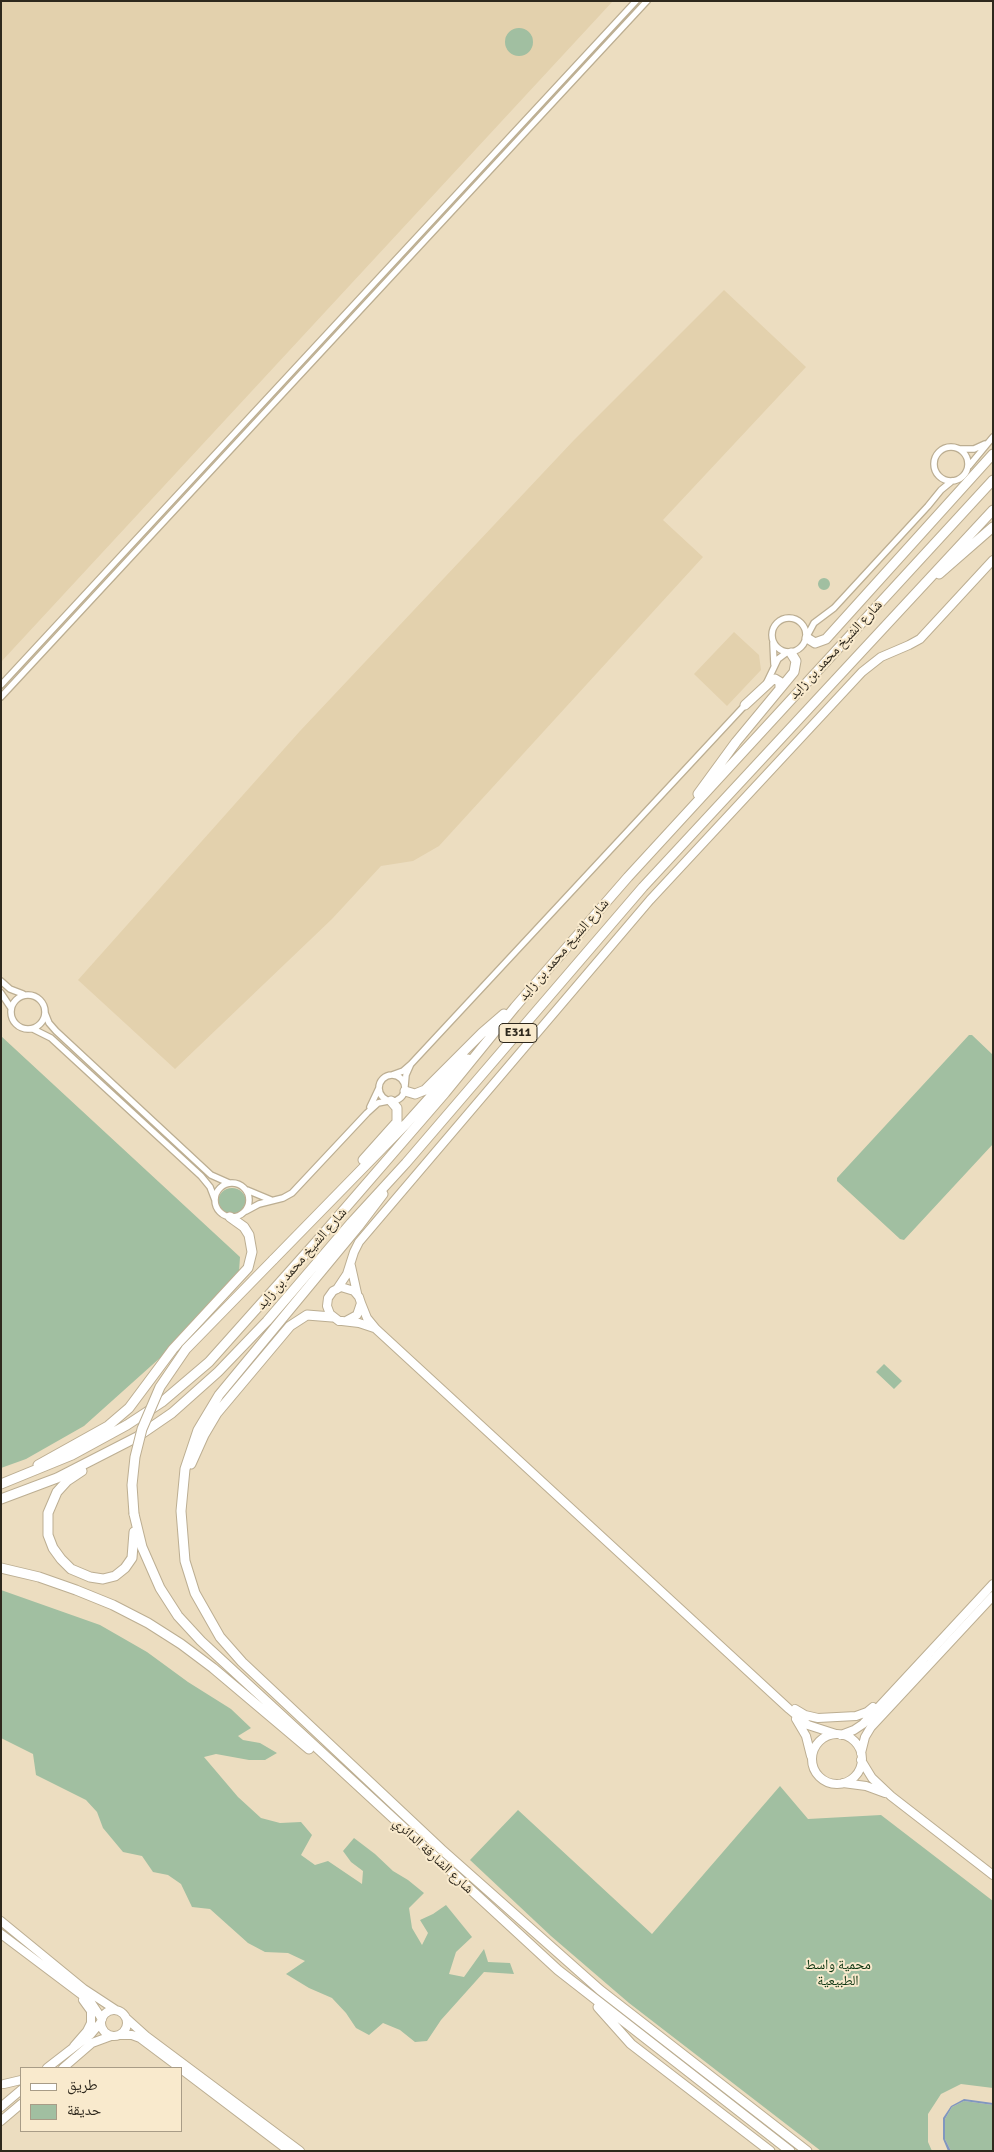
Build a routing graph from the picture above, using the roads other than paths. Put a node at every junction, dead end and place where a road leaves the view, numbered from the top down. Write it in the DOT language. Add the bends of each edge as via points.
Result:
graph roads {
  1 [pos="636,1"];
  2 [pos="647,1"];
  3 [pos="273,393"];
  4 [pos="278,399"];
  5 [pos="993,437"];
  6 [pos="987,443"];
  7 [pos="960,449"];
  8 [pos="993,454"];
  9 [pos="968,468"];
  10 [pos="993,473"];
  11 [pos="937,475"];
  12 [pos="952,481"];
  13 [pos="991,481"];
  14 [pos="936,495"];
  15 [pos="993,510"];
  16 [pos="993,526"];
  17 [pos="993,560"];
  18 [pos="928,580"];
  19 [pos="798,620"];
  20 [pos="818,620"];
  21 [pos="807,637"];
  22 [pos="773,642"];
  23 [pos="788,653"];
  24 [pos="774,668"];
  25 [pos="1,685"];
  26 [pos="780,688"];
  27 [pos="1,697"];
  28 [pos="745,705"];
  29 [pos="678,822"];
  30 [pos="1,982"];
  31 [pos="1,993"];
  32 [pos="26,995"];
  33 [pos="515,1007"];
  34 [pos="11,1008"];
  35 [pos="46,1013"];
  36 [pos="33,1029"];
  37 [pos="478,1052"];
  38 [pos="412,1064"];
  39 [pos="392,1075"];
  40 [pos="378,1088"];
  41 [pos="405,1088"];
  42 [pos="389,1101"];
  43 [pos="367,1113"];
  44 [pos="406,1162"];
  45 [pos="229,1183"];
  46 [pos="247,1190"];
  47 [pos="338,1194"];
  48 [pos="215,1200"];
  49 [pos="273,1200"];
  50 [pos="246,1212"];
  51 [pos="230,1217"];
  52 [pos="351,1264"];
  53 [pos="337,1289"];
  54 [pos="357,1294"];
  55 [pos="361,1303"];
  56 [pos="332,1317"];
  57 [pos="346,1322"];
  58 [pos="376,1329"];
  59 [pos="101,1457"];
  60 [pos="6,1482"];
  61 [pos="1,1499"];
  62 [pos="180,1511"];
  63 [pos="134,1514"];
  64 [pos="1,1568"];
  65 [pos="993,1584"];
  66 [pos="993,1596"];
  67 [pos="944,1637"];
  68 [pos="933,1661"];
  69 [pos="780,1701"];
  70 [pos="884,1701"];
  71 [pos="789,1709"];
  72 [pos="839,1734"];
  73 [pos="861,1756"];
  74 [pos="812,1758"];
  75 [pos="330,1761"];
  76 [pos="841,1783"];
  77 [pos="891,1796"];
  78 [pos="993,1875"];
  79 [pos="1,1920"];
  80 [pos="1,1934"];
  81 [pos="66,1984"];
  82 [pos="592,1998"];
  83 [pos="116,2010"];
  84 [pos="126,2018"];
  85 [pos="102,2021"];
  86 [pos="121,2035"];
  87 [pos="111,2036"];
  88 [pos="74,2046"];
  89 [pos="48,2067"];
  90 [pos="64,2067"];
  91 [pos="178,2067"];
  92 [pos="182,2070"];
  93 [pos="20,2080"];
  94 [pos="4,2084"];
  95 [pos="20,2091"];
  96 [pos="20,2105"];
  97 [pos="1,2107"];
  98 [pos="1,2121"];
  99 [pos="289,2151"];
  100 [pos="300,2151"];
  101 [pos="770,2151"];
  102 [pos="790,2151"];
  103 [pos="807,2151"];
  1 -- 3 [label="street"];
  2 -- 4 [label="street"];
  3 -- 4 [label="street"];
  3 -- 25 [label="street"];
  4 -- 27 [label="street"];
  5 -- 6 [label="street"];
  6 -- 7 [label="street" via="974,449"];
  6 -- 9 [label="street"];
  7 -- 9 [label="street" via="967,457"];
  7 -- 11 [label="street" via="949,446 938,452 933,463"];
  8 -- 21 [label="highway" via="826,639 815,643"];
  9 -- 12 [label="street" via="962,477"];
  10 -- 13 [label="highway"];
  11 -- 12 [label="street"];
  11 -- 14 [label="street"];
  12 -- 14 [label="street"];
  13 -- 29 [label="highway, شارع الشيخ محمد بن زايد / E311"];
  14 -- 20 [label="street" via="834,608"];
  15 -- 18 [label="highway, شارع الشيخ محمد بن زايد / E311"];
  16 -- 18 [label="highway" via="951,565"];
  17 -- 52 [label="main road" via="923,636 910,646 876,660 862,672 650,900 359,1242"];
  18 -- 44 [label="highway, شارع الشيخ محمد بن زايد / E311" via="643,887"];
  19 -- 20 [label="street"];
  19 -- 21 [label="street"];
  19 -- 22 [label="street" via="784,619 776,624"];
  20 -- 21 [label="street" via="811,626"];
  21 -- 23 [label="street" via="800,650"];
  22 -- 23 [label="street" via="778,649"];
  22 -- 24 [label="street"];
  23 -- 24 [label="street" via="778,659"];
  23 -- 26 [label="highway" via="796,661 796,668"];
  24 -- 28 [label="street"];
  26 -- 28 [label="highway" via="778,680 772,680"];
  26 -- 29 [label="highway"];
  28 -- 38 [label="street"];
  29 -- 33 [label="highway, شارع الشيخ محمد بن زايد / E311"];
  30 -- 32 [label="street"];
  31 -- 34 [label="street"];
  32 -- 34 [label="street" via="15,1000"];
  32 -- 35 [label="street" via="40,999"];
  33 -- 37 [label="highway, شارع الشيخ محمد بن زايد / E311"];
  33 -- 41 [label="highway" via="482,1032 422,1092 411,1094"];
  34 -- 36 [label="street" via="12,1018 18,1026"];
  35 -- 36 [label="street" via="42,1023"];
  35 -- 45 [label="street" via="56,1032 211,1175"];
  36 -- 48 [label="street" via="51,1038 201,1176"];
  37 -- 47 [label="highway" via="450,1075"];
  37 -- 60 [label="highway, شارع الشيخ محمد بن زايد / E311" via="272,1294 194,1376 162,1402 115,1432 52,1465"];
  38 -- 39 [label="street"];
  38 -- 41 [label="street" via="406,1075"];
  39 -- 40 [label="street" via="381,1080"];
  39 -- 41 [label="street" via="401,1078"];
  40 -- 42 [label="street" via="381,1096"];
  40 -- 43 [label="street"];
  41 -- 42 [label="street" via="400,1098"];
  42 -- 43 [label="street" via="378,1103"];
  42 -- 47 [label="highway" via="398,1113 397,1122 347,1179"];
  43 -- 49 [label="street" via="292,1193"];
  44 -- 59 [label="highway, شارع الشيخ محمد بن زايد / E311" via="267,1321 203,1387 155,1426"];
  44 -- 62 [label="highway" via="358,1227 211,1406 188,1456"];
  45 -- 46 [label="street" via="239,1184"];
  45 -- 48 [label="street" via="220,1188"];
  46 -- 49 [label="street"];
  46 -- 50 [label="street" via="250,1201"];
  47 -- 63 [label="highway, bridge" via="191,1344 160,1387 146,1415 136,1450 132,1486"];
  48 -- 51 [label="street" via="220,1212"];
  49 -- 50 [label="street"];
  50 -- 51 [label="street"];
  51 -- 60 [label="highway" via="244,1228 252,1243 251,1260 242,1275 173,1349 139,1398 119,1418 82,1442"];
  52 -- 53 [label="main road"];
  52 -- 54 [label="main road"];
  53 -- 54 [label="main road" via="350,1288"];
  53 -- 56 [label="main road" via="327,1302"];
  54 -- 55 [label="main road"];
  55 -- 57 [label="main road" via="357,1316"];
  55 -- 58 [label="main road"];
  56 -- 57 [label="main road"];
  56 -- 62 [label="highway" via="312,1315 294,1322 224,1403 198,1446"];
  57 -- 58 [label="main road" via="362,1323"];
  58 -- 69 [label="main road"];
  59 -- 61 [label="highway, شارع الشيخ محمد بن زايد / E311"];
  59 -- 63 [label="highway" via="67,1482 53,1499 47,1520 53,1548 66,1564 83,1575 96,1579 115,1576 132,1558"];
  62 -- 103 [label="highway, شارع الشارقة الدائري" via="185,1561 195,1593 215,1630 242,1662 441,1849 589,1980"];
  63 -- 75 [label="highway, شارع الشارقة الدائري" via="150,1568 178,1616"];
  64 -- 75 [label="highway" via="76,1590 148,1623 197,1656 309,1749"];
  65 -- 67 [label="main road"];
  66 -- 68 [label="main road"];
  67 -- 68 [label="main road" via="930,1657"];
  67 -- 70 [label="main road"];
  68 -- 73 [label="main road" via="869,1730"];
  69 -- 70 [label="main road" via="804,1715 818,1718 859,1716"];
  69 -- 71 [label="main road"];
  70 -- 72 [label="main road" via="860,1726"];
  71 -- 72 [label="main road" via="812,1727"];
  71 -- 74 [label="main road" via="806,1736"];
  72 -- 73 [label="main road" via="854,1741"];
  72 -- 74 [label="main road" via="819,1741"];
  73 -- 76 [label="main road" via="858,1772"];
  73 -- 77 [label="main road" via="872,1778"];
  74 -- 76 [label="main road" via="821,1778"];
  75 -- 82 [label="highway, شارع الشارقة الدائري"];
  76 -- 77 [label="main road" via="870,1787"];
  77 -- 78 [label="main road"];
  79 -- 83 [label="main road" via="84,1989"];
  80 -- 81 [label="main road"];
  81 -- 85 [label="main road" via="90,2001"];
  81 -- 88 [label="main road" via="88,2004 92,2015 89,2027"];
  82 -- 101 [label="highway" via="631,2044"];
  82 -- 102 [label="highway, شارع الشارقة الدائري"];
  83 -- 84 [label="main road"];
  83 -- 85 [label="main road" via="107,2012"];
  84 -- 86 [label="main road" via="126,2030"];
  84 -- 100 [label="main road"];
  85 -- 87 [label="main road" via="104,2031"];
  85 -- 88 [label="main road"];
  86 -- 87 [label="main road"];
  86 -- 91 [label="main road" via="140,2038"];
  87 -- 90 [label="main road" via="92,2043"];
  88 -- 89 [label="main road"];
  92 -- 99 [label="main road"];
  93 -- 94 [label="main road"];
  95 -- 97 [label="main road"];
  96 -- 98 [label="main road"];
}
